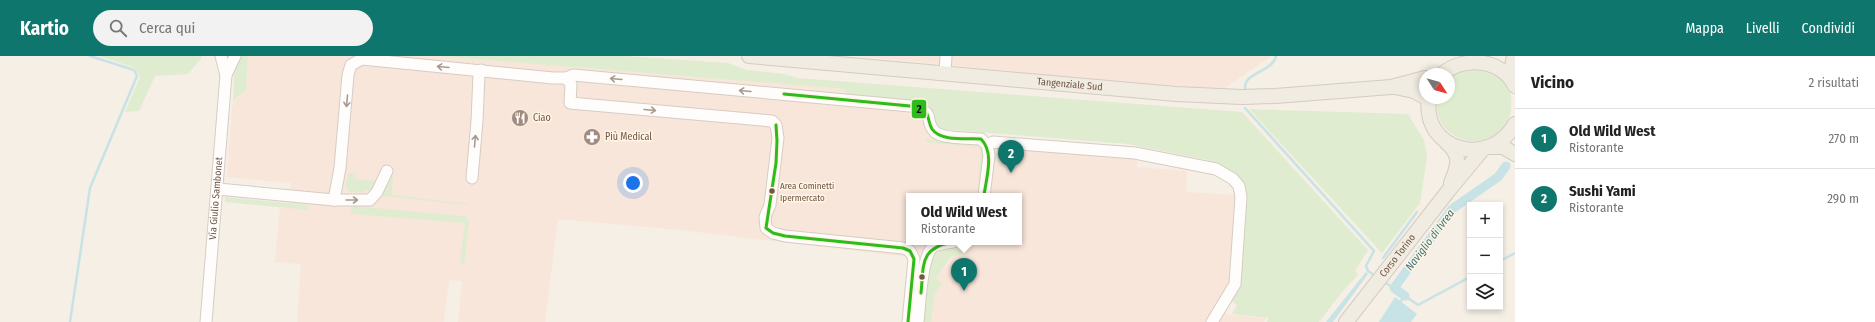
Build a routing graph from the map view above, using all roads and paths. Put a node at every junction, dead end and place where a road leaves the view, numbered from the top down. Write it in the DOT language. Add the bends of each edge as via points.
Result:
graph roads {
  1 [pos="221,56"];
  2 [pos="235,56"];
  3 [pos="749,56"];
  4 [pos="946,56"];
  5 [pos="1499,56"];
  6 [pos="1514,56"];
  7 [pos="1484,62"];
  8 [pos="1452,68"];
  9 [pos="481,70"];
  10 [pos="945,73"];
  11 [pos="226,75"];
  12 [pos="566,78"];
  13 [pos="1419,80"];
  14 [pos="1514,83"];
  15 [pos="1391,87"];
  16 [pos="1419,94"];
  17 [pos="1428,104"];
  18 [pos="1515,124"];
  19 [pos="1445,141"];
  20 [pos="987,145"];
  21 [pos="1487,148"];
  22 [pos="1515,154"];
  23 [pos="387,172"];
  24 [pos="472,178"];
  25 [pos="218,189"];
  26 [pos="1448,190"];
  27 [pos="984,193"];
  28 [pos="334,200"];
  29 [pos="939,245"];
  30 [pos="206,322"];
  31 [pos="908,322"];
  32 [pos="918,322"];
  33 [pos="1212,322"];
  34 [pos="1346,322"];
  1 -- 11 [label="street, Via Giulio Sambonet"];
  2 -- 11 [label="street, Via Giulio Sambonet"];
  3 -- 10 [label="main road, Tangenziale Sud"];
  4 -- 10 [label="street"];
  5 -- 7 [label="main road"];
  6 -- 14 [label="main road"];
  7 -- 8 [label="main road" via="1468,62"];
  7 -- 14 [label="main road" via="1505,71"];
  9 -- 12 [label="street"];
  24 -- 9 [label="street, one-way"];
  9 -- 28 [label="street, one-way" via="362,59 351,65"];
  10 -- 15 [label="main road, Tangenziale Sud" via="1176,94 1242,97"];
  11 -- 25 [label="street, Via Giulio Sambonet"];
  20 -- 12 [label="street, one-way" via="981,139 936,133 931,126 929,115 923,109 910,106 573,75"];
  12 -- 31 [label="street, one-way" via="571,84 570,103 772,121 776,125 778,138 770,205 765,217 766,228 772,233 786,236 903,248 910,251 914,259"];
  13 -- 15 [label="main road, Tangenziale Sud"];
  15 -- 16 [label="main road, Tangenziale Sud"];
  17 -- 19 [label="main road" via="1432,123"];
  18 -- 21 [label="main road, Corso Torino" via="1502,140"];
  19 -- 21 [label="main road" via="1463,149"];
  19 -- 26 [label="main road, Corso Torino" via="1455,150 1457,157 1456,170"];
  20 -- 27 [label="street" via="989,155"];
  20 -- 33 [label="street" via="993,142 1135,153 1216,169 1233,179 1239,186 1241,196 1235,284"];
  21 -- 22 [label="main road" via="1503,147"];
  21 -- 26 [label="main road, Corso Torino"];
  28 -- 23 [label="street, one-way" via="370,200"];
  25 -- 28 [label="street"];
  25 -- 30 [label="street, Via Giulio Sambonet"];
  26 -- 34 [label="main road, Corso Torino"];
  29 -- 32 [label="street" via="929,252 925,262"];
}
